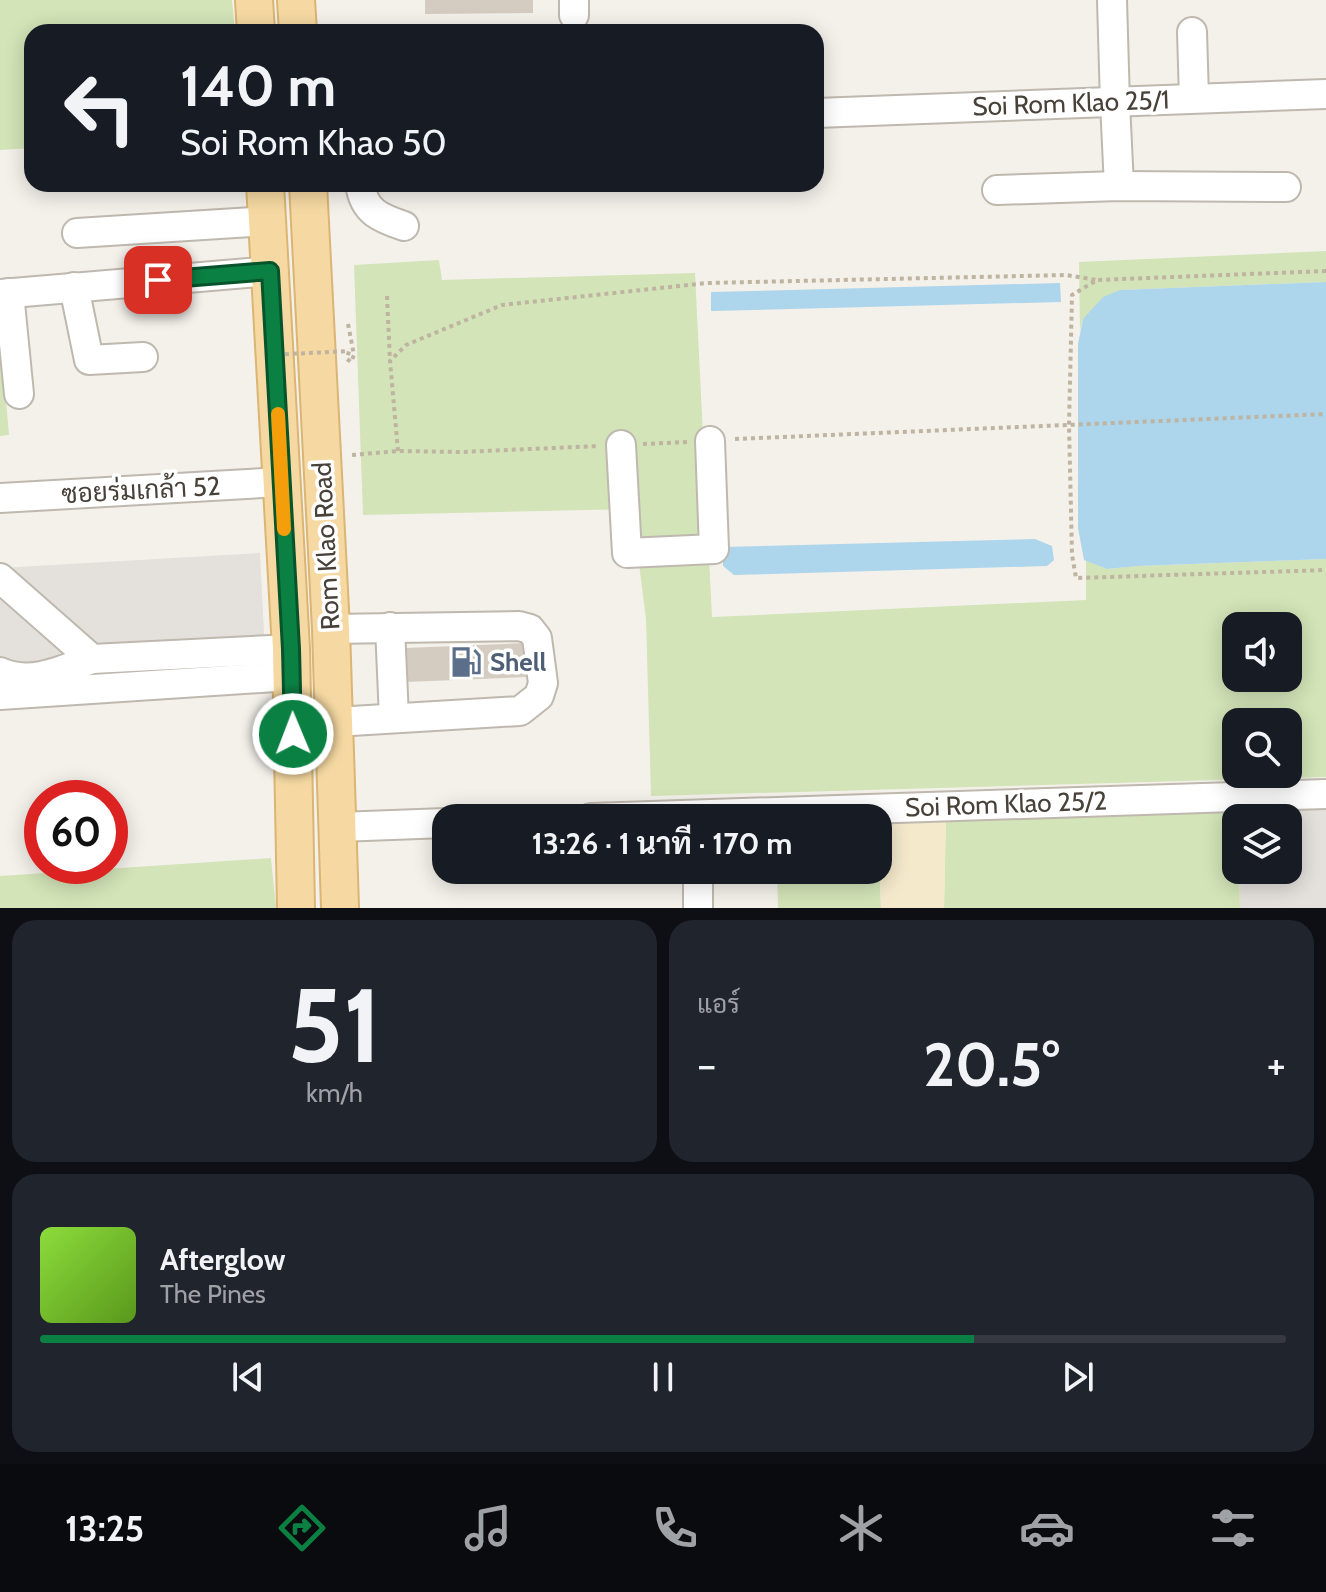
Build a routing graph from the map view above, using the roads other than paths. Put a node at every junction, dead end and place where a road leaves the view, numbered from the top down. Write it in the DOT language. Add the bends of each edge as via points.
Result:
graph roads {
  1 [pos="254,0"];
  2 [pos="296,0"];
  3 [pos="1112,0"];
  4 [pos="256,24"];
  5 [pos="298,24"];
  6 [pos="1192,32"];
  7 [pos="1326,94"];
  8 [pos="1194,98"];
  9 [pos="1115,103"];
  10 [pos="824,113"];
  11 [pos="1119,186"];
  12 [pos="1286,187"];
  13 [pos="997,190"];
  14 [pos="265,192"];
  15 [pos="308,192"];
  16 [pos="361,192"];
  17 [pos="267,221"];
  18 [pos="404,226"];
  19 [pos="77,233"];
  20 [pos="270,271"];
  21 [pos="74,287"];
  22 [pos="4,293"];
  23 [pos="143,357"];
  24 [pos="19,394"];
  25 [pos="710,441"];
  26 [pos="621,445"];
  27 [pos="282,482"];
  28 [pos="0,498"];
  29 [pos="0,578"];
  30 [pos="390,627"];
  31 [pos="331,629"];
  32 [pos="92,659"];
  33 [pos="291,662"];
  34 [pos="0,672"];
  35 [pos="0,695"];
  36 [pos="394,718"];
  37 [pos="335,722"];
  38 [pos="1326,794"];
  39 [pos="892,809"];
  40 [pos="432,824"];
  41 [pos="338,827"];
  42 [pos="698,884"];
  43 [pos="296,908"];
  44 [pos="340,908"];
  45 [pos="698,908"];
  1 -- 4 [label="main road"];
  2 -- 5 [label="main road"];
  3 -- 9 [label="street"];
  6 -- 8 [label="street"];
  7 -- 8 [label="street, Soi Rom Klao 25/1"];
  8 -- 9 [label="street, Soi Rom Klao 25/1"];
  9 -- 10 [label="street, Soi Rom Klao 25/1"];
  9 -- 11 [label="street"];
  11 -- 12 [label="street"];
  11 -- 13 [label="street"];
  14 -- 17 [label="main road, Rom Klao Road"];
  15 -- 31 [label="main road, Rom Klao Road"];
  16 -- 18 [label="street" via="368,208"];
  17 -- 19 [label="street"];
  17 -- 20 [label="main road, Rom Klao Road"];
  20 -- 21 [label="street"];
  20 -- 27 [label="main road, Rom Klao Road"];
  21 -- 22 [label="street"];
  21 -- 23 [label="street" via="89,360"];
  22 -- 24 [label="street"];
  25 -- 26 [label="street" via="714,549 627,553"];
  27 -- 28 [label="street, ซอยร่มเกล้า 52"];
  27 -- 33 [label="main road, Rom Klao Road"];
  29 -- 32 [label="street"];
  30 -- 31 [label="street"];
  30 -- 36 [label="street"];
  30 -- 36 [label="street" via="530,629 537,638 543,683 539,696 520,711"];
  31 -- 37 [label="main road, Rom Klao Road"];
  32 -- 33 [label="street"];
  32 -- 34 [label="street" via="37,677"];
  33 -- 35 [label="street"];
  33 -- 43 [label="main road, Rom Klao Road"];
  36 -- 37 [label="street"];
  37 -- 41 [label="main road, Rom Klao Road"];
  38 -- 39 [label="street, Soi Rom Klao 25/2"];
  40 -- 41 [label="street"];
  41 -- 44 [label="main road, Rom Klao Road"];
  42 -- 45 [label="street"];
}
